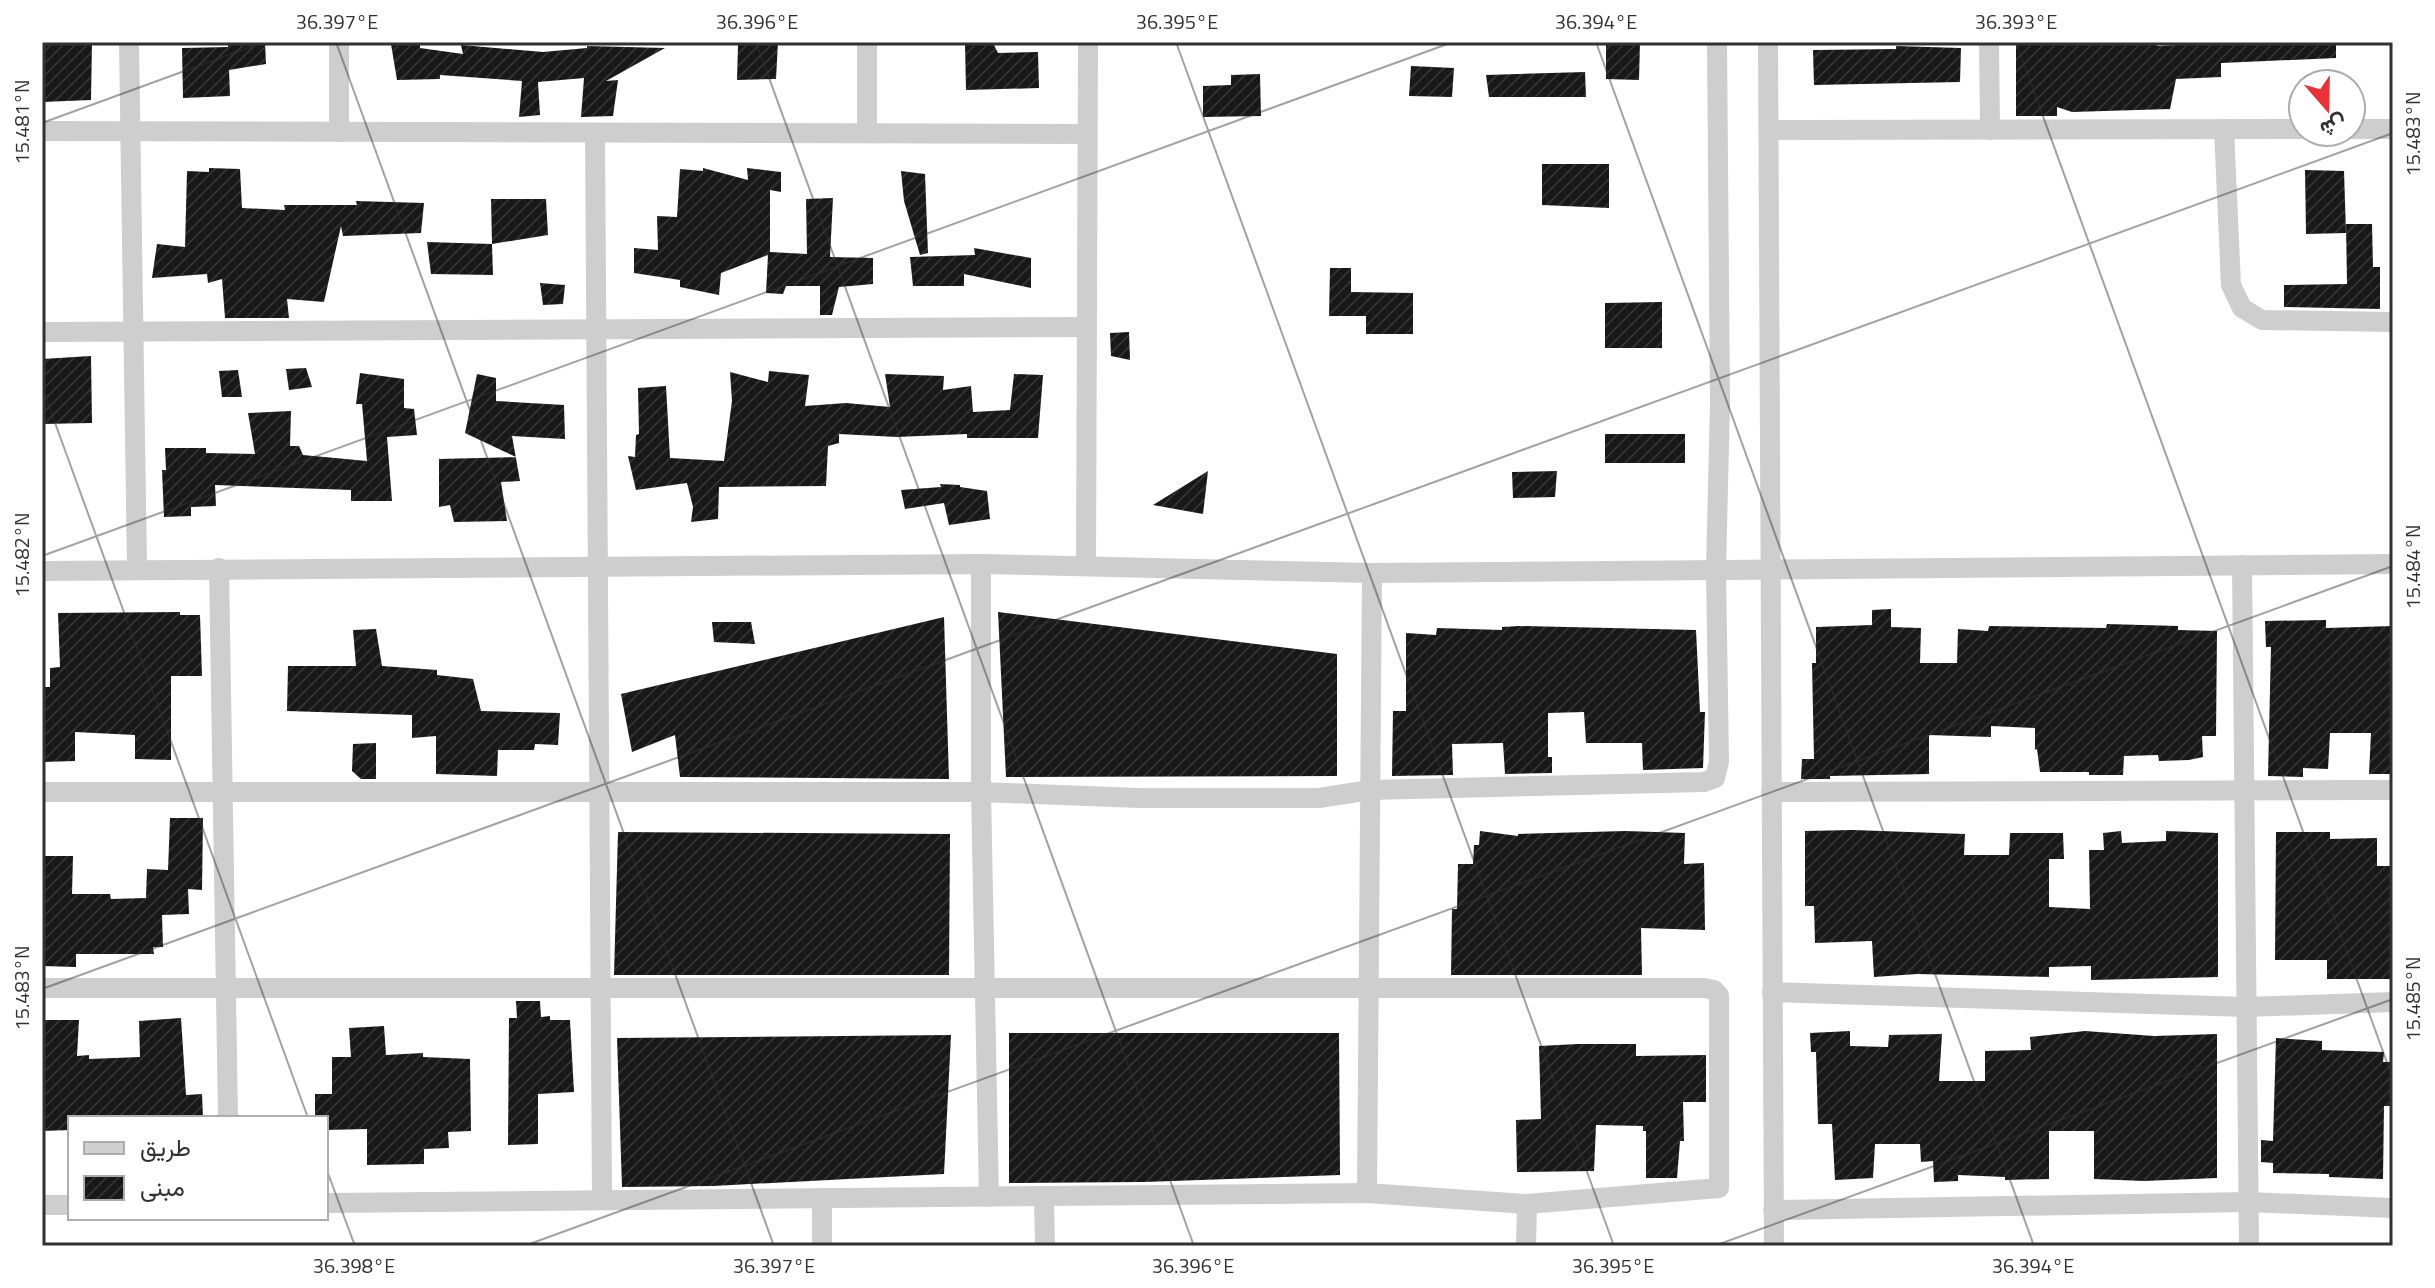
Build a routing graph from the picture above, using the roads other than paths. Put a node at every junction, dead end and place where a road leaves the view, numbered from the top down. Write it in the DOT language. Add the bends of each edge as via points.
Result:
graph roads {
  1 [pos="129,42"];
  2 [pos="339,42"];
  3 [pos="867,42"];
  4 [pos="1088,42"];
  5 [pos="1717,42"];
  6 [pos="1768,42"];
  7 [pos="1989,42"];
  8 [pos="2224,129"];
  9 [pos="2287,129"];
  10 [pos="2367,129"];
  11 [pos="2393,129"];
  12 [pos="1769,130"];
  13 [pos="1990,130"];
  14 [pos="42,131"];
  15 [pos="130,132"];
  16 [pos="339,132"];
  17 [pos="595,133"];
  18 [pos="867,133"];
  19 [pos="1087,134"];
  20 [pos="2393,322"];
  21 [pos="1087,327"];
  22 [pos="596,329"];
  23 [pos="133,331"];
  24 [pos="42,332"];
  25 [pos="981,564"];
  26 [pos="2393,564"];
  27 [pos="1086,565"];
  28 [pos="2242,565"];
  29 [pos="598,566"];
  30 [pos="219,568"];
  31 [pos="137,569"];
  32 [pos="1770,569"];
  33 [pos="1716,570"];
  34 [pos="42,571"];
  35 [pos="1372,573"];
  36 [pos="1370,790"];
  37 [pos="2245,790"];
  38 [pos="2393,790"];
  39 [pos="599,791"];
  40 [pos="42,792"];
  41 [pos="224,792"];
  42 [pos="981,792"];
  43 [pos="1771,792"];
  44 [pos="601,987"];
  45 [pos="42,988"];
  46 [pos="226,988"];
  47 [pos="984,988"];
  48 [pos="1368,988"];
  49 [pos="1772,992"];
  50 [pos="2393,1002"];
  51 [pos="2246,1007"];
  52 [pos="228,1116"];
  53 [pos="1367,1193"];
  54 [pos="989,1197"];
  55 [pos="1044,1197"];
  56 [pos="822,1198"];
  57 [pos="602,1200"];
  58 [pos="2248,1202"];
  59 [pos="328,1203"];
  60 [pos="1527,1204"];
  61 [pos="42,1205"];
  62 [pos="68,1205"];
  63 [pos="2393,1208"];
  64 [pos="1773,1210"];
  65 [pos="822,1246"];
  66 [pos="1045,1246"];
  67 [pos="1526,1246"];
  68 [pos="1774,1246"];
  69 [pos="2249,1246"];
  1 -- 15 [label="street"];
  2 -- 16 [label="street"];
  3 -- 18 [label="street"];
  4 -- 19 [label="street"];
  5 -- 33 [label="street"];
  6 -- 12 [label="street"];
  7 -- 13 [label="street"];
  8 -- 9 [label="street"];
  8 -- 13 [label="street"];
  8 -- 20 [label="street" via="2231,285 2242,308 2262,320"];
  10 -- 11 [label="street"];
  12 -- 13 [label="street"];
  12 -- 32 [label="street"];
  14 -- 15 [label="street"];
  15 -- 16 [label="street"];
  15 -- 23 [label="street"];
  16 -- 17 [label="street"];
  17 -- 18 [label="street"];
  17 -- 22 [label="street"];
  18 -- 19 [label="street"];
  19 -- 21 [label="street"];
  21 -- 22 [label="street"];
  21 -- 27 [label="street"];
  22 -- 23 [label="street"];
  22 -- 29 [label="street"];
  23 -- 24 [label="street"];
  23 -- 31 [label="street"];
  25 -- 27 [label="street"];
  25 -- 29 [label="street"];
  25 -- 42 [label="street"];
  26 -- 28 [label="street"];
  27 -- 35 [label="street"];
  28 -- 32 [label="street"];
  28 -- 37 [label="street"];
  29 -- 30 [label="street"];
  29 -- 39 [label="street"];
  30 -- 31 [label="street"];
  30 -- 41 [label="street"];
  31 -- 34 [label="street"];
  32 -- 33 [label="street"];
  32 -- 43 [label="street"];
  33 -- 35 [label="street"];
  33 -- 36 [label="street" via="1715,778"];
  35 -- 36 [label="street"];
  36 -- 42 [label="street" via="1319,798"];
  36 -- 48 [label="street"];
  37 -- 38 [label="street"];
  37 -- 43 [label="street"];
  37 -- 51 [label="street"];
  39 -- 41 [label="street"];
  39 -- 42 [label="street"];
  39 -- 44 [label="street"];
  40 -- 41 [label="street"];
  41 -- 46 [label="street"];
  42 -- 47 [label="street"];
  43 -- 49 [label="street"];
  44 -- 46 [label="street"];
  44 -- 47 [label="street"];
  44 -- 57 [label="street"];
  45 -- 46 [label="street"];
  46 -- 52 [label="street"];
  47 -- 48 [label="street"];
  47 -- 54 [label="street"];
  48 -- 53 [label="street"];
  48 -- 60 [label="street" via="1704,988 1719,995 1719,1188"];
  49 -- 51 [label="street"];
  49 -- 64 [label="street"];
  50 -- 51 [label="street"];
  51 -- 58 [label="street"];
  53 -- 55 [label="street"];
  53 -- 60 [label="street"];
  54 -- 55 [label="street"];
  54 -- 56 [label="street"];
  55 -- 66 [label="street"];
  56 -- 57 [label="street"];
  56 -- 65 [label="street"];
  57 -- 59 [label="street"];
  58 -- 63 [label="street"];
  58 -- 64 [label="street"];
  58 -- 69 [label="street"];
  60 -- 67 [label="street"];
  61 -- 62 [label="street"];
  64 -- 68 [label="street"];
}
